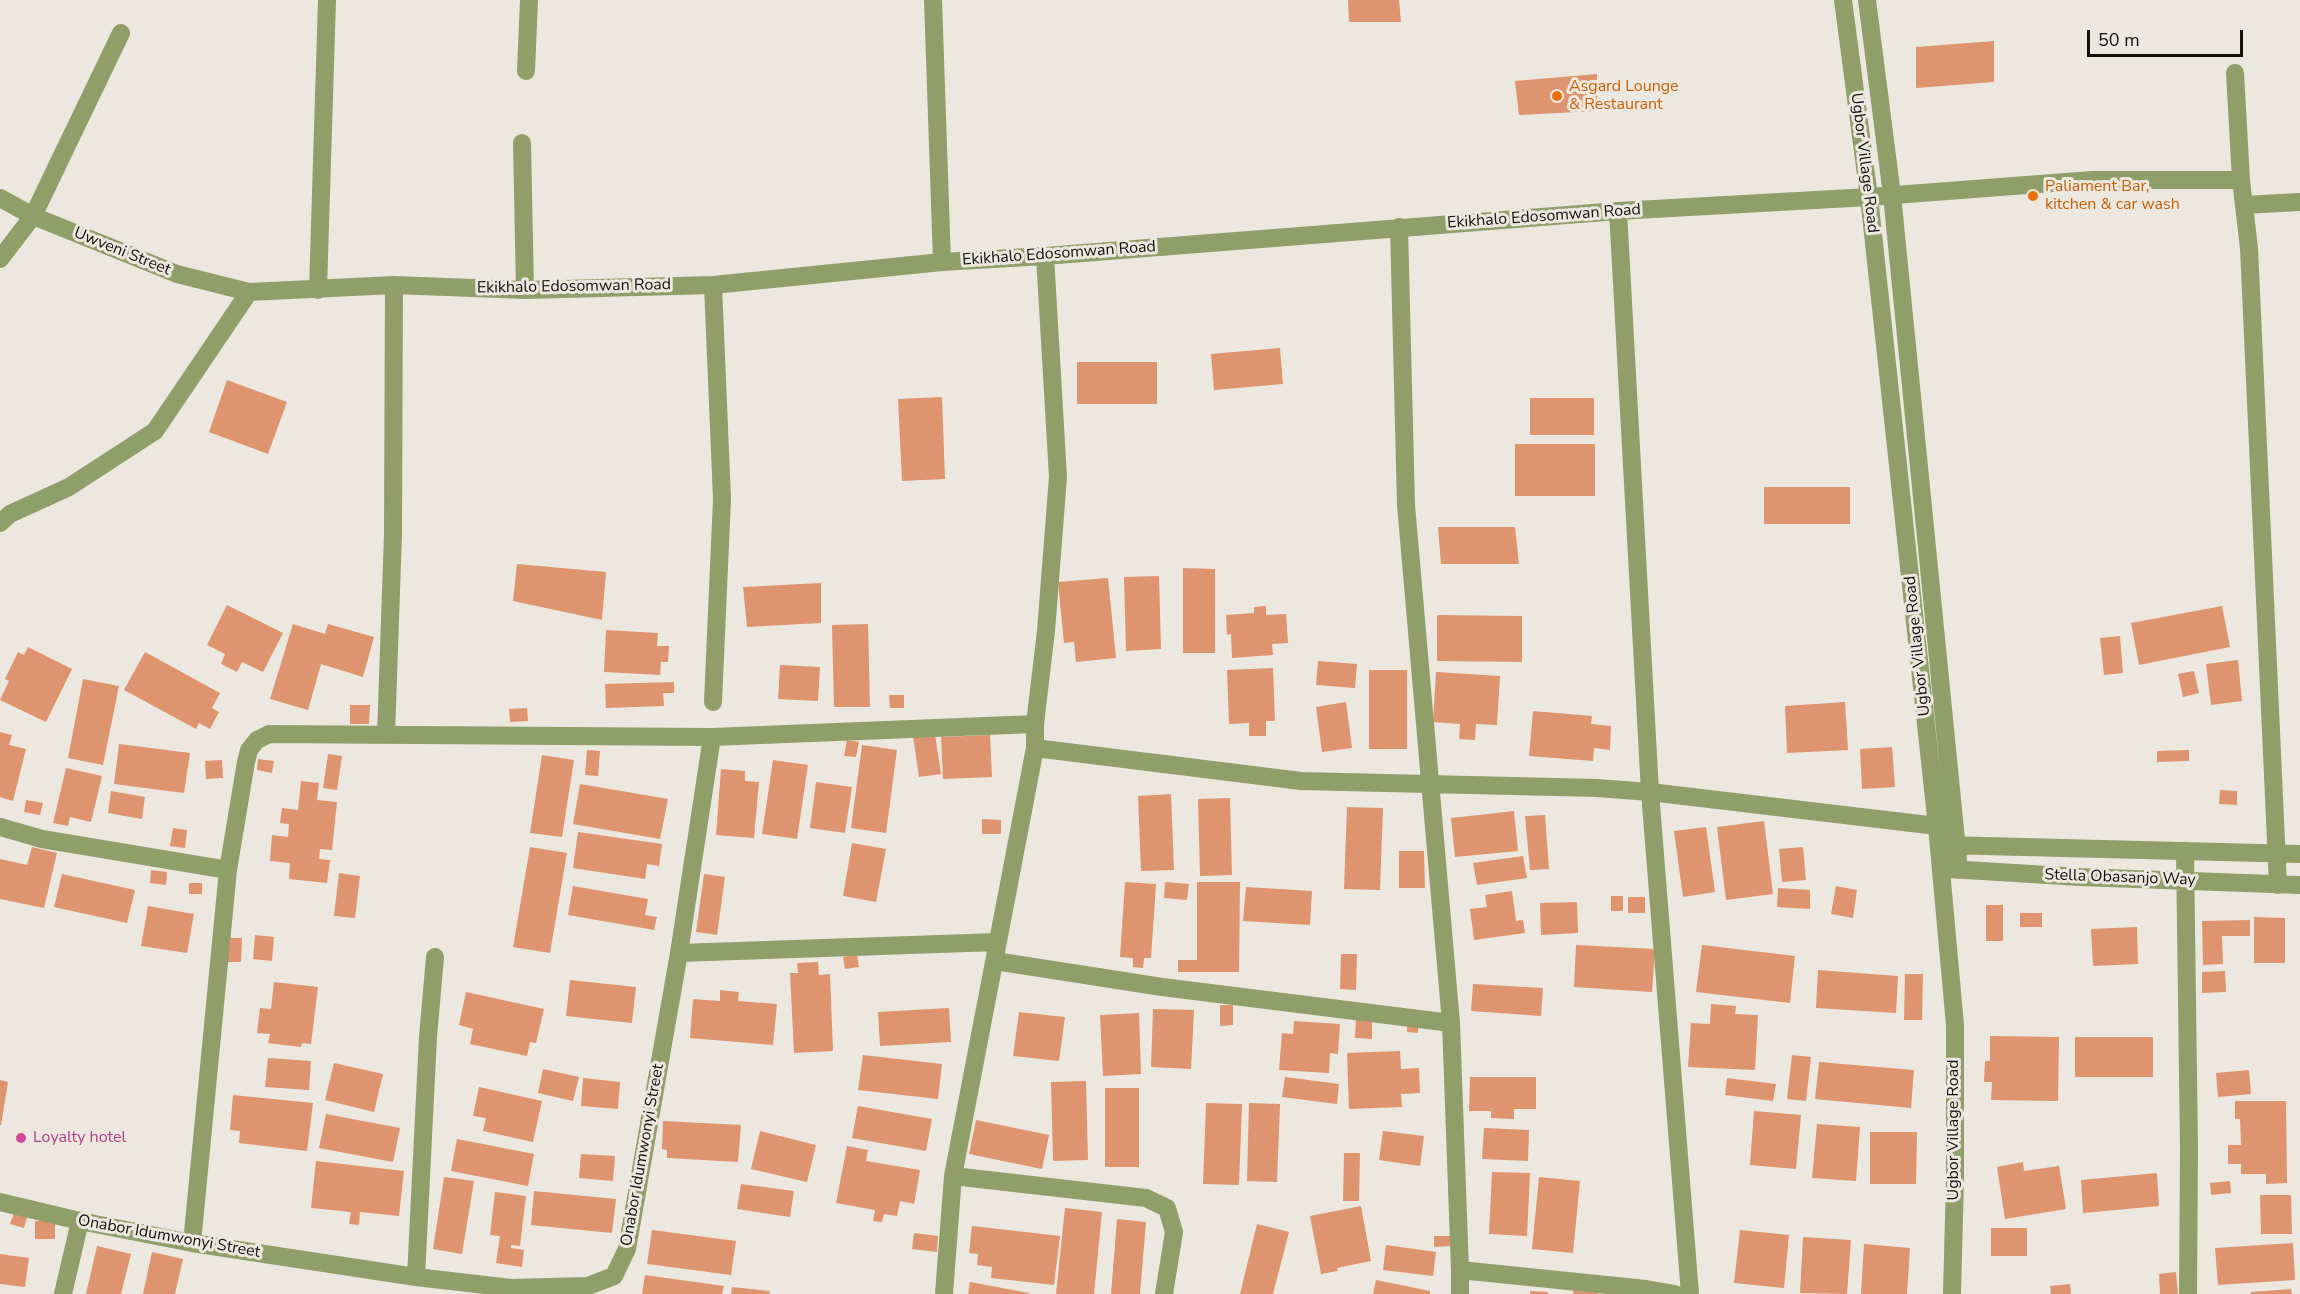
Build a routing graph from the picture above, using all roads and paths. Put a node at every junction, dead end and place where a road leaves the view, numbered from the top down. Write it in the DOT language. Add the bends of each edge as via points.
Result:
graph roads {
  1 [pos="327,0"];
  2 [pos="529,0"];
  3 [pos="933,0"];
  4 [pos="1843,0"];
  5 [pos="1867,0"];
  6 [pos="120,33"];
  7 [pos="526,71"];
  8 [pos="2235,73"];
  9 [pos="522,143"];
  10 [pos="2241,180"];
  11 [pos="1892,195"];
  12 [pos="1869,196"];
  13 [pos="0,198"];
  14 [pos="2300,202"];
  15 [pos="2244,205"];
  16 [pos="1617,211"];
  17 [pos="33,216"];
  18 [pos="1399,227"];
  19 [pos="1045,256"];
  20 [pos="0,259"];
  21 [pos="942,262"];
  22 [pos="394,285"];
  23 [pos="713,285"];
  24 [pos="318,290"];
  25 [pos="525,290"];
  26 [pos="249,292"];
  27 [pos="0,523"];
  28 [pos="713,702"];
  29 [pos="1035,724"];
  30 [pos="386,735"];
  31 [pos="712,737"];
  32 [pos="1035,748"];
  33 [pos="1431,784"];
  34 [pos="1650,792"];
  35 [pos="1945,825"];
  36 [pos="0,827"];
  37 [pos="1947,845"];
  38 [pos="2185,851"];
  39 [pos="2276,854"];
  40 [pos="2300,854"];
  41 [pos="1950,869"];
  42 [pos="228,870"];
  43 [pos="2185,881"];
  44 [pos="2278,885"];
  45 [pos="2300,885"];
  46 [pos="997,942"];
  47 [pos="679,953"];
  48 [pos="435,957"];
  49 [pos="995,961"];
  50 [pos="1451,1023"];
  51 [pos="953,1176"];
  52 [pos="0,1202"];
  53 [pos="80,1221"];
  54 [pos="192,1243"];
  55 [pos="1460,1270"];
  56 [pos="416,1277"];
  57 [pos="510,1291"];
  58 [pos="63,1294"];
  59 [pos="944,1294"];
  60 [pos="1164,1294"];
  61 [pos="1460,1294"];
  62 [pos="1675,1294"];
  63 [pos="1690,1294"];
  64 [pos="1952,1294"];
  65 [pos="2188,1294"];
  1 -- 24 [label="street"];
  2 -- 7 [label="street"];
  3 -- 21 [label="street"];
  4 -- 12 [label="street, Ugbor Village Road"];
  5 -- 11 [label="street, Ugbor Village Road"];
  6 -- 17 [label="street"];
  8 -- 10 [label="street"];
  9 -- 25 [label="street"];
  10 -- 11 [label="street, Ekikhalo Edosomwan Road" via="2092,180"];
  10 -- 15 [label="street"];
  11 -- 12 [label="street, Ekikhalo Edosomwan Road"];
  11 -- 35 [label="street, Ugbor Village Road"];
  12 -- 16 [label="street, Ekikhalo Edosomwan Road"];
  12 -- 35 [label="street, Ugbor Village Road"];
  13 -- 17 [label="street, Uwveni Street"];
  14 -- 15 [label="street"];
  15 -- 39 [label="street"];
  16 -- 18 [label="street, Ekikhalo Edosomwan Road"];
  16 -- 34 [label="street"];
  17 -- 20 [label="street"];
  17 -- 26 [label="street, Uwveni Street" via="177,274"];
  18 -- 19 [label="street, Ekikhalo Edosomwan Road"];
  18 -- 33 [label="street" via="1406,505"];
  19 -- 21 [label="street, Ekikhalo Edosomwan Road"];
  19 -- 29 [label="street" via="1058,477"];
  21 -- 23 [label="street, Ekikhalo Edosomwan Road"];
  22 -- 24 [label="street, Ekikhalo Edosomwan Road"];
  22 -- 25 [label="street, Ekikhalo Edosomwan Road"];
  22 -- 30 [label="street" via="393,534"];
  23 -- 25 [label="street, Ekikhalo Edosomwan Road"];
  23 -- 28 [label="street" via="722,499"];
  24 -- 26 [label="street, Ekikhalo Edosomwan Road"];
  26 -- 27 [label="street" via="155,431 69,487 10,514"];
  29 -- 31 [label="street"];
  29 -- 32 [label="street"];
  30 -- 31 [label="street"];
  30 -- 42 [label="street" via="269,734 256,740 246,762"];
  31 -- 47 [label="street, Onabor Idumwonyi Street"];
  32 -- 33 [label="street" via="1301,781"];
  32 -- 46 [label="street"];
  33 -- 34 [label="street"];
  33 -- 50 [label="street"];
  34 -- 35 [label="street"];
  34 -- 63 [label="street"];
  35 -- 37 [label="street, Ugbor Village Road"];
  36 -- 42 [label="street" via="42,839"];
  37 -- 38 [label="street"];
  37 -- 41 [label="street, Ugbor Village Road"];
  38 -- 39 [label="street"];
  38 -- 43 [label="street"];
  39 -- 40 [label="street"];
  39 -- 44 [label="street"];
  41 -- 43 [label="street, Stella Obasanjo Way"];
  41 -- 64 [label="street, Ugbor Village Road" via="1955,1179"];
  42 -- 54 [label="street"];
  43 -- 44 [label="street, Stella Obasanjo Way"];
  43 -- 65 [label="street"];
  44 -- 45 [label="street, Stella Obasanjo Way"];
  46 -- 47 [label="street"];
  46 -- 49 [label="street"];
  47 -- 57 [label="street, Onabor Idumwonyi Street" via="627,1249 614,1276 588,1286"];
  48 -- 56 [label="street"];
  49 -- 50 [label="street" via="1162,987"];
  49 -- 51 [label="street"];
  50 -- 55 [label="street"];
  51 -- 59 [label="street"];
  51 -- 60 [label="street" via="1146,1198 1167,1208 1174,1232"];
  52 -- 53 [label="street, Onabor Idumwonyi Street"];
  53 -- 54 [label="street, Onabor Idumwonyi Street"];
  53 -- 58 [label="street"];
  54 -- 56 [label="street, Onabor Idumwonyi Street"];
  55 -- 61 [label="street"];
  55 -- 62 [label="street"];
  56 -- 57 [label="street, Onabor Idumwonyi Street"];
}
